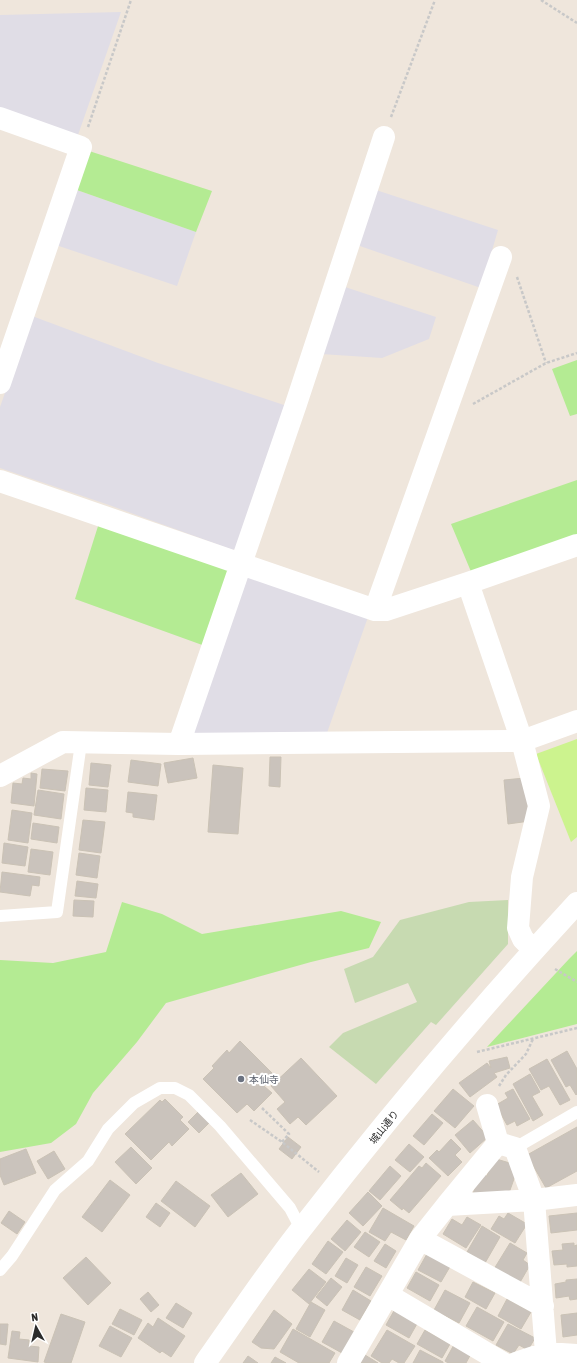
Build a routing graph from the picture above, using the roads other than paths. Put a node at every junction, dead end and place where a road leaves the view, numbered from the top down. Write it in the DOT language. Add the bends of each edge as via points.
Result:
graph roads {
  1 [pos="0,118"];
  2 [pos="384,137"];
  3 [pos="501,257"];
  4 [pos="0,383"];
  5 [pos="0,481"];
  6 [pos="577,545"];
  7 [pos="241,563"];
  8 [pos="468,583"];
  9 [pos="375,610"];
  10 [pos="577,721"];
  11 [pos="522,741"];
  12 [pos="81,743"];
  13 [pos="179,744"];
  14 [pos="0,779"];
  15 [pos="577,903"];
  16 [pos="0,916"];
  17 [pos="534,950"];
  18 [pos="487,1105"];
  19 [pos="577,1112"];
  20 [pos="506,1145"];
  21 [pos="577,1195"];
  22 [pos="534,1200"];
  23 [pos="447,1205"];
  24 [pos="301,1229"];
  25 [pos="420,1239"];
  26 [pos="0,1270"];
  27 [pos="388,1295"];
  28 [pos="543,1306"];
  29 [pos="546,1353"];
  30 [pos="577,1355"];
  31 [pos="205,1363"];
  32 [pos="348,1363"];
  33 [pos="503,1363"];
  34 [pos="516,1363"];
  1 -- 4 [label="street" via="82,147"];
  2 -- 7 [label="street"];
  3 -- 9 [label="street"];
  5 -- 7 [label="street"];
  6 -- 8 [label="street"];
  7 -- 9 [label="street"];
  7 -- 13 [label="street"];
  8 -- 9 [label="street" via="386,610"];
  8 -- 11 [label="street"];
  10 -- 11 [label="street"];
  11 -- 13 [label="street"];
  11 -- 17 [label="street" via="539,806 522,877 518,928 523,939"];
  12 -- 13 [label="street"];
  12 -- 14 [label="street" via="62,742"];
  12 -- 16 [label="lane" via="57,912"];
  15 -- 17 [label="street, 城山通り"];
  17 -- 24 [label="street, 城山通り" via="431,1068"];
  18 -- 20 [label="street"];
  19 -- 20 [label="lane"];
  20 -- 22 [label="street"];
  20 -- 23 [label="street"];
  21 -- 22 [label="street"];
  22 -- 23 [label="street"];
  22 -- 28 [label="street"];
  23 -- 25 [label="street"];
  24 -- 26 [label="lane" via="290,1208 220,1126 189,1095 174,1088 160,1088 134,1103 108,1129 88,1161 56,1190"];
  24 -- 31 [label="street, 城山通り"];
  25 -- 27 [label="street"];
  25 -- 28 [label="street"];
  27 -- 32 [label="street"];
  27 -- 33 [label="street"];
  28 -- 29 [label="street"];
  29 -- 30 [label="street"];
  29 -- 34 [label="street"];
}
